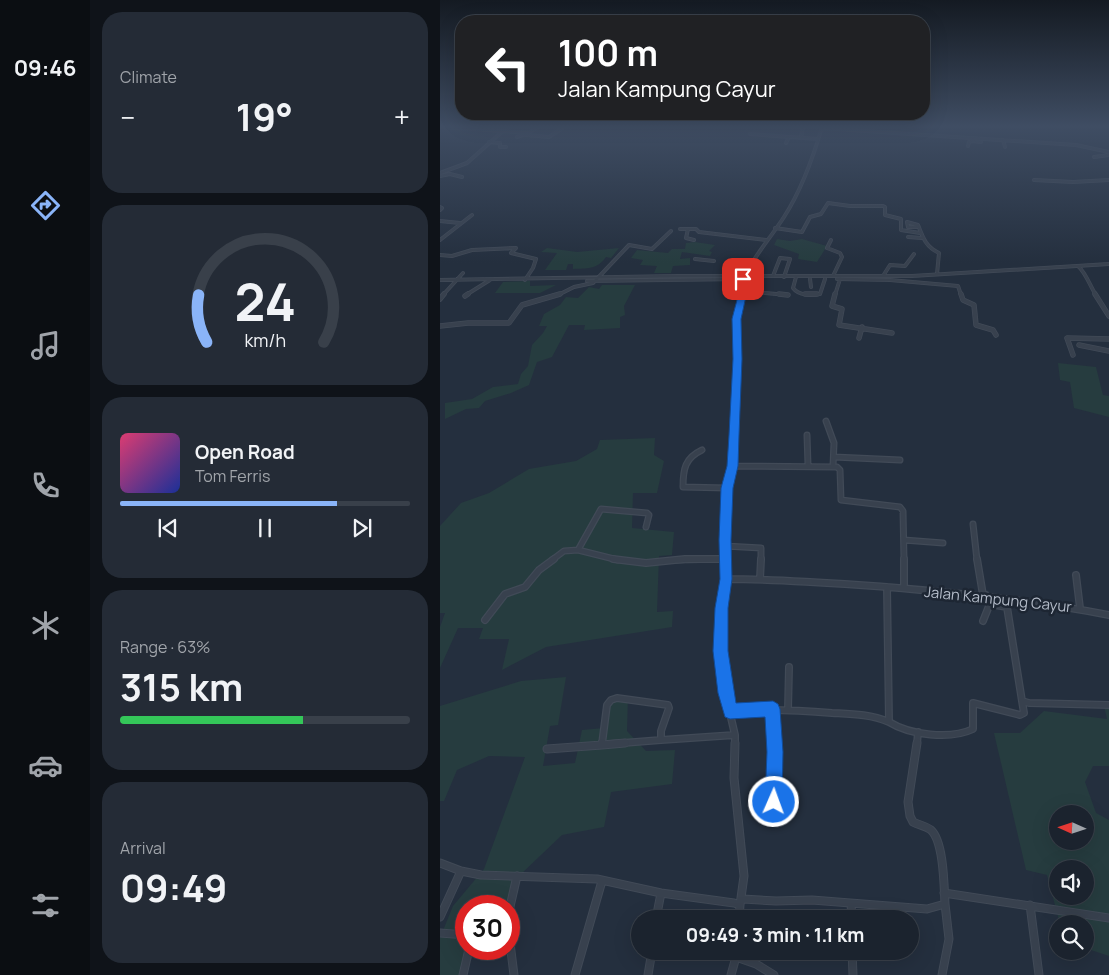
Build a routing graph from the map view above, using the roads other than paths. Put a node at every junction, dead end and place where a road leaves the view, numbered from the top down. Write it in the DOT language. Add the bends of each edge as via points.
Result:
graph roads {
  1 [pos="807,172"];
  2 [pos="440,174"];
  3 [pos="462,177"];
  4 [pos="1034,180"];
  5 [pos="1109,180"];
  6 [pos="472,215"];
  7 [pos="440,221"];
  8 [pos="460,223"];
  9 [pos="919,227"];
  10 [pos="775,228"];
  11 [pos="680,229"];
  12 [pos="688,229"];
  13 [pos="671,231"];
  14 [pos="920,232"];
  15 [pos="908,237"];
  16 [pos="922,238"];
  17 [pos="440,240"];
  18 [pos="694,240"];
  19 [pos="766,240"];
  20 [pos="830,240"];
  21 [pos="914,254"];
  22 [pos="440,255"];
  23 [pos="696,259"];
  24 [pos="714,261"];
  25 [pos="1109,264"];
  26 [pos="901,266"];
  27 [pos="1080,267"];
  28 [pos="678,271"];
  29 [pos="463,273"];
  30 [pos="936,274"];
  31 [pos="678,276"];
  32 [pos="773,276"];
  33 [pos="784,276"];
  34 [pos="833,276"];
  35 [pos="883,276"];
  36 [pos="899,276"];
  37 [pos="743,278"];
  38 [pos="796,278"];
  39 [pos="596,279"];
  40 [pos="810,279"];
  41 [pos="825,279"];
  42 [pos="840,279"];
  43 [pos="440,280"];
  44 [pos="525,280"];
  45 [pos="454,281"];
  46 [pos="490,281"];
  47 [pos="472,282"];
  48 [pos="936,284"];
  49 [pos="811,288"];
  50 [pos="473,290"];
  51 [pos="740,291"];
  52 [pos="788,295"];
  53 [pos="465,296"];
  54 [pos="440,299"];
  55 [pos="1102,303"];
  56 [pos="1109,303"];
  57 [pos="1109,316"];
  58 [pos="440,326"];
  59 [pos="862,328"];
  60 [pos="892,333"];
  61 [pos="996,334"];
  62 [pos="859,338"];
  63 [pos="1109,338"];
  64 [pos="1079,345"];
  65 [pos="1109,351"];
  66 [pos="1073,355"];
  67 [pos="826,421"];
  68 [pos="807,435"];
  69 [pos="702,450"];
  70 [pos="834,457"];
  71 [pos="900,460"];
  72 [pos="808,465"];
  73 [pos="732,466"];
  74 [pos="833,466"];
  75 [pos="727,488"];
  76 [pos="973,524"];
  77 [pos="646,527"];
  78 [pos="904,540"];
  79 [pos="943,542"];
  80 [pos="725,546"];
  81 [pos="578,550"];
  82 [pos="726,559"];
  83 [pos="1076,575"];
  84 [pos="726,579"];
  85 [pos="760,579"];
  86 [pos="887,587"];
  87 [pos="904,588"];
  88 [pos="985,595"];
  89 [pos="989,604"];
  90 [pos="1080,608"];
  91 [pos="1109,615"];
  92 [pos="485,620"];
  93 [pos="983,621"];
  94 [pos="789,667"];
  95 [pos="1022,701"];
  96 [pos="1109,705"];
  97 [pos="773,709"];
  98 [pos="788,710"];
  99 [pos="730,711"];
  100 [pos="889,722"];
  101 [pos="918,732"];
  102 [pos="735,735"];
  103 [pos="661,740"];
  104 [pos="602,745"];
  105 [pos="547,749"];
  106 [pos="774,802"];
  107 [pos="440,863"];
  108 [pos="460,872"];
  109 [pos="517,876"];
  110 [pos="602,881"];
  111 [pos="660,893"];
  112 [pos="944,893"];
  113 [pos="513,895"];
  114 [pos="741,902"];
  115 [pos="852,904"];
  116 [pos="945,904"];
  117 [pos="1030,905"];
  118 [pos="657,910"];
  119 [pos="740,910"];
  120 [pos="852,910"];
  121 [pos="440,918"];
  122 [pos="1109,918"];
  123 [pos="440,933"];
  124 [pos="455,934"];
  125 [pos="466,960"];
  126 [pos="512,960"];
  127 [pos="650,960"];
  128 [pos="735,960"];
  129 [pos="749,960"];
  130 [pos="852,960"];
  131 [pos="463,975"];
  132 [pos="514,975"];
  133 [pos="575,975"];
  134 [pos="648,975"];
  135 [pos="731,975"];
  136 [pos="774,975"];
  137 [pos="852,975"];
  138 [pos="942,975"];
  139 [pos="1039,975"];
  1 -- 10 [label="street" via="785,216"];
  2 -- 3 [label="street"];
  4 -- 5 [label="street"];
  6 -- 8 [label="street"];
  7 -- 8 [label="street"];
  8 -- 17 [label="street"];
  9 -- 14 [label="street"];
  10 -- 14 [label="street" via="802,232 810,217 821,214 828,203 883,206 884,214 901,219 901,230"];
  10 -- 19 [label="street"];
  11 -- 12 [label="street"];
  12 -- 18 [label="street" via="686,238"];
  12 -- 19 [label="street"];
  13 -- 39 [label="street" via="652,249 629,245"];
  14 -- 16 [label="street"];
  15 -- 16 [label="street"];
  16 -- 30 [label="street" via="930,249 939,253"];
  19 -- 37 [label="street"];
  20 -- 34 [label="street" via="827,248 842,257"];
  21 -- 26 [label="street" via="905,266"];
  22 -- 44 [label="street" via="516,248 511,253 536,259"];
  23 -- 24 [label="street"];
  25 -- 27 [label="street"];
  26 -- 35 [label="street" via="890,265"];
  26 -- 36 [label="street"];
  27 -- 30 [label="street"];
  27 -- 55 [label="street"];
  28 -- 31 [label="street"];
  29 -- 45 [label="street"];
  30 -- 36 [label="street"];
  30 -- 48 [label="street"];
  31 -- 37 [label="street"];
  31 -- 39 [label="street"];
  32 -- 33 [label="street"];
  32 -- 33 [label="street" via="780,258 790,259"];
  32 -- 37 [label="street"];
  33 -- 38 [label="street"];
  34 -- 35 [label="street"];
  34 -- 38 [label="street"];
  35 -- 36 [label="street"];
  37 -- 38 [label="street"];
  37 -- 39 [label="street"];
  37 -- 51 [label="street"];
  38 -- 40 [label="street"];
  38 -- 41 [label="street" via="795,291 818,296"];
  39 -- 44 [label="street"];
  39 -- 46 [label="street"];
  39 -- 58 [label="street" via="587,286 574,287 558,296 522,305 508,323"];
  40 -- 41 [label="street"];
  40 -- 49 [label="street"];
  41 -- 42 [label="street"];
  42 -- 48 [label="street"];
  42 -- 59 [label="street" via="832,306 842,309 839,324"];
  43 -- 45 [label="street"];
  44 -- 46 [label="street"];
  45 -- 46 [label="street"];
  45 -- 47 [label="street"];
  45 -- 54 [label="street"];
  46 -- 47 [label="street"];
  46 -- 50 [label="street"];
  47 -- 50 [label="street"];
  48 -- 61 [label="street" via="960,287 963,300 974,305 976,325"];
  50 -- 53 [label="street"];
  51 -- 52 [label="street"];
  51 -- 73 [label="street" via="742,296 736,319"];
  55 -- 56 [label="street"];
  55 -- 57 [label="street"];
  59 -- 60 [label="street"];
  59 -- 62 [label="street"];
  63 -- 66 [label="street" via="1067,338"];
  64 -- 65 [label="street"];
  67 -- 70 [label="street" via="834,443"];
  68 -- 72 [label="street"];
  69 -- 75 [label="street" via="688,458 682,487"];
  70 -- 71 [label="street"];
  70 -- 74 [label="street"];
  72 -- 73 [label="street"];
  72 -- 74 [label="street"];
  73 -- 75 [label="street"];
  74 -- 78 [label="street" via="840,470 841,500 901,508"];
  75 -- 80 [label="street"];
  76 -- 88 [label="street" via="979,576"];
  77 -- 81 [label="street" via="647,513 601,509"];
  78 -- 79 [label="street"];
  78 -- 87 [label="street"];
  80 -- 82 [label="street"];
  80 -- 85 [label="street" via="762,549"];
  81 -- 82 [label="street" via="646,563"];
  81 -- 92 [label="street" via="562,551 524,587 505,594"];
  82 -- 84 [label="street"];
  83 -- 90 [label="street"];
  84 -- 85 [label="street, Jalan Kampung Cayur"];
  84 -- 99 [label="street" via="720,651"];
  85 -- 86 [label="street, Jalan Kampung Cayur"];
  86 -- 87 [label="street, Jalan Kampung Cayur"];
  86 -- 100 [label="street"];
  87 -- 88 [label="street, Jalan Kampung Cayur"];
  88 -- 89 [label="street"];
  88 -- 90 [label="street, Jalan Kampung Cayur"];
  89 -- 93 [label="street"];
  89 -- 95 [label="street" via="1007,608"];
  90 -- 91 [label="street, Jalan Kampung Cayur"];
  94 -- 98 [label="street"];
  95 -- 96 [label="street"];
  95 -- 101 [label="street" via="1024,713 1020,715 973,703 974,724 969,732"];
  97 -- 98 [label="street"];
  97 -- 99 [label="street"];
  97 -- 106 [label="street"];
  98 -- 100 [label="street" via="871,715"];
  99 -- 102 [label="street"];
  100 -- 101 [label="street" via="894,727"];
  101 -- 112 [label="street" via="915,770 908,799 910,814 913,822 932,830 936,837"];
  102 -- 103 [label="street"];
  102 -- 114 [label="street" via="734,778 743,865"];
  103 -- 104 [label="street"];
  103 -- 104 [label="street" via="668,705 616,698 607,705"];
  104 -- 105 [label="street"];
  107 -- 108 [label="street"];
  108 -- 109 [label="street"];
  108 -- 121 [label="street"];
  109 -- 110 [label="street"];
  109 -- 113 [label="street"];
  110 -- 111 [label="street"];
  110 -- 133 [label="street"];
  111 -- 114 [label="street"];
  111 -- 118 [label="street"];
  112 -- 116 [label="street"];
  112 -- 117 [label="street"];
  114 -- 115 [label="street" via="812,900"];
  114 -- 119 [label="street"];
  115 -- 116 [label="street" via="927,909"];
  115 -- 120 [label="street"];
  116 -- 138 [label="street" via="949,939"];
  117 -- 122 [label="street"];
  117 -- 139 [label="street"];
  123 -- 124 [label="street"];
  125 -- 131 [label="street"];
  126 -- 132 [label="street"];
  127 -- 134 [label="street"];
  128 -- 135 [label="street"];
  129 -- 136 [label="street"];
  130 -- 137 [label="street"];
}
